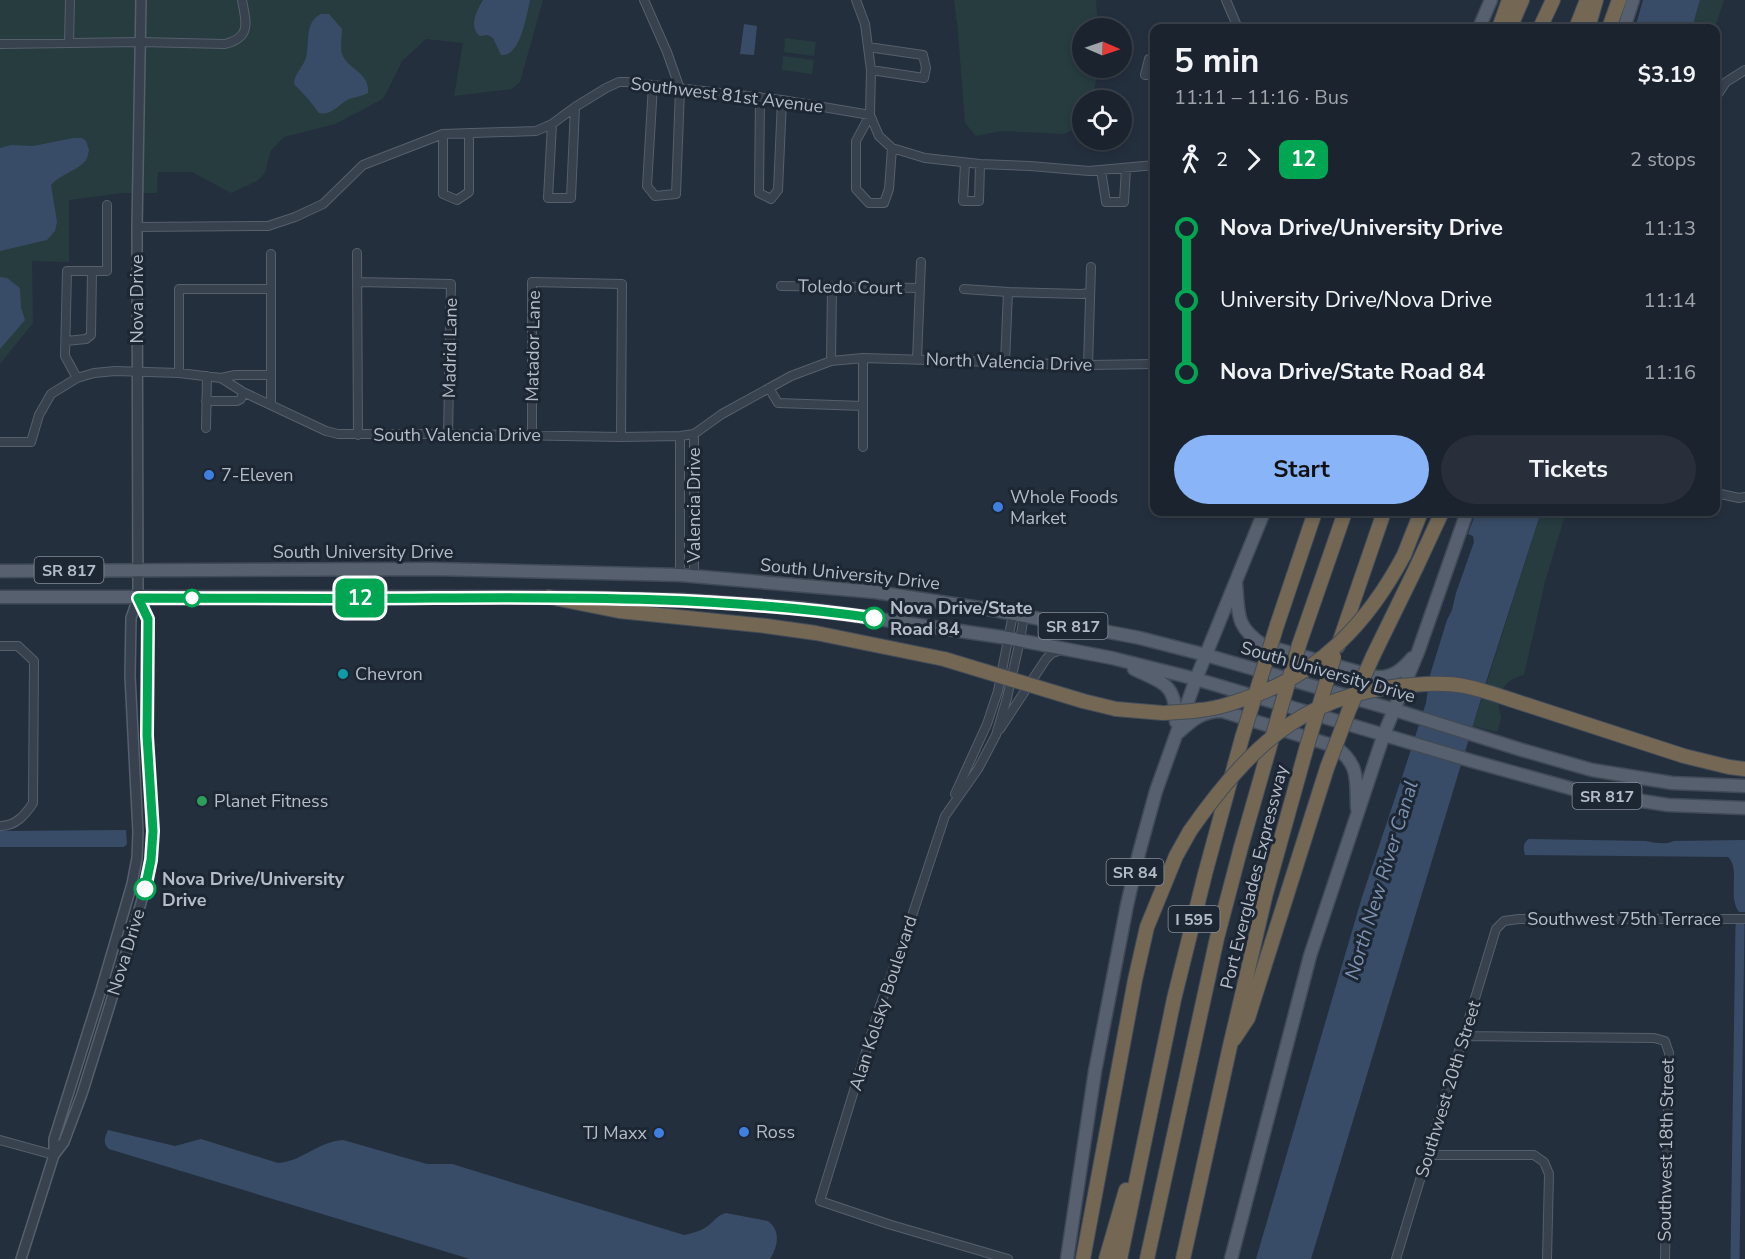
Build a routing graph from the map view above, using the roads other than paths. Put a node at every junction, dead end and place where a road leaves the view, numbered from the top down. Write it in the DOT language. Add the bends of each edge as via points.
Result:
graph roads {
  1 [pos="70,0"];
  2 [pos="141,0"];
  3 [pos="242,0"];
  4 [pos="644,0"];
  5 [pos="856,0"];
  6 [pos="1226,0"];
  7 [pos="1491,0"];
  8 [pos="1509,0"];
  9 [pos="1522,0"];
  10 [pos="1552,0"];
  11 [pos="1587,0"];
  12 [pos="1596,0"];
  13 [pos="1619,0"];
  14 [pos="1633,0"];
  15 [pos="1236,24"];
  16 [pos="1481,24"];
  17 [pos="1500,24"];
  18 [pos="1512,24"];
  19 [pos="1542,24"];
  20 [pos="1578,24"];
  21 [pos="1589,24"];
  22 [pos="1610,24"];
  23 [pos="1625,24"];
  24 [pos="140,42"];
  25 [pos="69,43"];
  26 [pos="0,44"];
  27 [pos="868,47"];
  28 [pos="1150,59"];
  29 [pos="871,70"];
  30 [pos="1745,70"];
  31 [pos="1150,75"];
  32 [pos="652,85"];
  33 [pos="680,89"];
  34 [pos="1720,91"];
  35 [pos="760,97"];
  36 [pos="782,100"];
  37 [pos="575,107"];
  38 [pos="870,115"];
  39 [pos="552,124"];
  40 [pos="469,133"];
  41 [pos="443,134"];
  42 [pos="892,148"];
  43 [pos="965,163"];
  44 [pos="980,164"];
  45 [pos="1150,166"];
  46 [pos="1126,168"];
  47 [pos="1101,170"];
  48 [pos="107,205"];
  49 [pos="137,227"];
  50 [pos="357,253"];
  51 [pos="271,254"];
  52 [pos="921,262"];
  53 [pos="1091,267"];
  54 [pos="92,271"];
  55 [pos="358,282"];
  56 [pos="780,286"];
  57 [pos="832,287"];
  58 [pos="920,288"];
  59 [pos="271,289"];
  60 [pos="964,289"];
  61 [pos="1008,292"];
  62 [pos="1090,293"];
  63 [pos="66,341"];
  64 [pos="863,358"];
  65 [pos="917,359"];
  66 [pos="831,361"];
  67 [pos="1005,362"];
  68 [pos="1088,364"];
  69 [pos="1150,364"];
  70 [pos="138,372"];
  71 [pos="179,373"];
  72 [pos="271,375"];
  73 [pos="207,376"];
  74 [pos="77,378"];
  75 [pos="221,378"];
  76 [pos="769,388"];
  77 [pos="243,392"];
  78 [pos="206,400"];
  79 [pos="272,405"];
  80 [pos="863,406"];
  81 [pos="206,428"];
  82 [pos="448,434"];
  83 [pos="694,434"];
  84 [pos="358,435"];
  85 [pos="532,436"];
  86 [pos="621,436"];
  87 [pos="681,436"];
  88 [pos="0,442"];
  89 [pos="862,447"];
  90 [pos="1720,494"];
  91 [pos="1742,497"];
  92 [pos="1261,516"];
  93 [pos="1314,516"];
  94 [pos="1344,516"];
  95 [pos="1383,516"];
  96 [pos="1419,516"];
  97 [pos="1440,516"];
  98 [pos="1466,516"];
  99 [pos="138,570"];
  100 [pos="0,571"];
  101 [pos="680,575"];
  102 [pos="694,576"];
  103 [pos="1236,580"];
  104 [pos="0,597"];
  105 [pos="549,597"];
  106 [pos="138,598"];
  107 [pos="1018,615"];
  108 [pos="1014,639"];
  109 [pos="0,646"];
  110 [pos="1066,649"];
  111 [pos="1418,651"];
  112 [pos="1206,656"];
  113 [pos="1112,658"];
  114 [pos="1196,679"];
  115 [pos="1395,710"];
  116 [pos="996,735"];
  117 [pos="1176,735"];
  118 [pos="1384,735"];
  119 [pos="1745,769"];
  120 [pos="1745,786"];
  121 [pos="950,807"];
  122 [pos="1745,808"];
  123 [pos="1357,815"];
  124 [pos="0,826"];
  125 [pos="132,884"];
  126 [pos="1745,919"];
  127 [pos="1504,921"];
  128 [pos="132,934"];
  129 [pos="105,977"];
  130 [pos="117,981"];
  131 [pos="1464,1036"];
  132 [pos="1230,1046"];
  133 [pos="1153,1101"];
  134 [pos="0,1140"];
  135 [pos="54,1155"];
  136 [pos="1428,1155"];
  137 [pos="21,1259"];
  138 [pos="1008,1259"];
  139 [pos="1067,1259"];
  140 [pos="1083,1259"];
  141 [pos="1106,1259"];
  142 [pos="1120,1259"];
  143 [pos="1147,1259"];
  144 [pos="1183,1259"];
  145 [pos="1231,1259"];
  146 [pos="1396,1259"];
  147 [pos="1547,1259"];
  148 [pos="1665,1259"];
  1 -- 25 [label="street"];
  2 -- 24 [label="street, Nova Drive"];
  3 -- 24 [label="street" via="246,21 244,33 235,42"];
  4 -- 33 [label="street"];
  5 -- 27 [label="street"];
  6 -- 15 [label="street"];
  7 -- 16 [label="main road"];
  8 -- 17 [label="highway"];
  9 -- 18 [label="highway"];
  10 -- 19 [label="highway"];
  11 -- 20 [label="highway"];
  12 -- 21 [label="highway"];
  13 -- 22 [label="highway"];
  14 -- 23 [label="main road"];
  24 -- 25 [label="street"];
  24 -- 49 [label="street, Nova Drive"];
  25 -- 26 [label="street"];
  27 -- 29 [label="street"];
  27 -- 29 [label="street" via="924,55 926,68 924,78"];
  28 -- 31 [label="street" via="1145,75"];
  29 -- 38 [label="street"];
  30 -- 34 [label="street" via="1726,82"];
  32 -- 33 [label="street, Southwest 81st Avenue"];
  32 -- 33 [label="street" via="647,186 655,196 676,194"];
  32 -- 37 [label="street, Southwest 81st Avenue" via="620,82"];
  33 -- 35 [label="street, Southwest 81st Avenue"];
  35 -- 36 [label="street, Southwest 81st Avenue"];
  35 -- 36 [label="street" via="759,193 771,199 778,190"];
  36 -- 38 [label="street, Southwest 81st Avenue"];
  37 -- 39 [label="street, Southwest 81st Avenue"];
  37 -- 39 [label="street" via="571,198 548,198"];
  38 -- 42 [label="street" via="879,136"];
  38 -- 42 [label="street" via="856,141 856,189 869,203 884,203"];
  39 -- 40 [label="street, Southwest 81st Avenue" via="536,131"];
  40 -- 41 [label="street, Southwest 81st Avenue"];
  40 -- 41 [label="street" via="469,192 457,200 443,194"];
  41 -- 49 [label="street, Southwest 81st Avenue" via="363,165 322,204 268,226"];
  42 -- 43 [label="street" via="925,158"];
  43 -- 44 [label="street"];
  43 -- 44 [label="street" via="963,201 979,201"];
  44 -- 47 [label="street"];
  45 -- 46 [label="street"];
  46 -- 47 [label="street"];
  46 -- 47 [label="street" via="1124,202 1106,202"];
  48 -- 54 [label="street" via="107,271"];
  49 -- 70 [label="street, Nova Drive"];
  50 -- 55 [label="street"];
  51 -- 59 [label="street"];
  52 -- 58 [label="street, Toledo Court"];
  53 -- 62 [label="street"];
  54 -- 63 [label="street" via="91,335"];
  54 -- 63 [label="street" via="68,271"];
  55 -- 82 [label="street, Madrid Lane" via="450,284"];
  55 -- 84 [label="street"];
  56 -- 57 [label="street, Toledo Court"];
  57 -- 58 [label="street, Toledo Court"];
  57 -- 66 [label="street"];
  58 -- 65 [label="street, Toledo Court"];
  59 -- 71 [label="street" via="179,289"];
  59 -- 72 [label="street"];
  60 -- 61 [label="street"];
  61 -- 62 [label="street"];
  61 -- 67 [label="street"];
  62 -- 68 [label="street"];
  63 -- 74 [label="street" via="65,356"];
  64 -- 65 [label="street, North Valencia Drive"];
  64 -- 66 [label="street, North Valencia Drive"];
  64 -- 80 [label="street"];
  65 -- 67 [label="street, North Valencia Drive"];
  66 -- 76 [label="street, North Valencia Drive"];
  67 -- 68 [label="street, North Valencia Drive"];
  68 -- 69 [label="street, North Valencia Drive"];
  70 -- 71 [label="street, South Valencia Drive"];
  70 -- 74 [label="street, South Valencia Drive" via="94,373"];
  70 -- 99 [label="street, Nova Drive"];
  71 -- 73 [label="street, South Valencia Drive"];
  72 -- 75 [label="street"];
  72 -- 79 [label="street"];
  73 -- 75 [label="street, South Valencia Drive"];
  73 -- 78 [label="street"];
  74 -- 88 [label="street" via="51,394 39,415 32,442"];
  75 -- 77 [label="street, South Valencia Drive"];
  76 -- 80 [label="street" via="778,403"];
  76 -- 83 [label="street, North Valencia Drive"];
  77 -- 78 [label="street" via="237,401"];
  77 -- 79 [label="street, South Valencia Drive"];
  78 -- 81 [label="street"];
  79 -- 84 [label="street, South Valencia Drive" via="326,431"];
  80 -- 89 [label="street"];
  82 -- 84 [label="street, South Valencia Drive"];
  82 -- 85 [label="street, South Valencia Drive"];
  83 -- 87 [label="street, North Valencia Drive"];
  83 -- 102 [label="street, Valencia Drive"];
  85 -- 86 [label="street, South Valencia Drive"];
  85 -- 86 [label="street, Matador Lane" via="532,282 622,284"];
  86 -- 87 [label="street, South Valencia Drive"];
  87 -- 101 [label="street, Valencia Drive"];
  90 -- 91 [label="street"];
  92 -- 103 [label="main road, SR 84"];
  93 -- 133 [label="highway, I 595, bridge" via="1242,738 1177,988"];
  94 -- 143 [label="highway, bridge" via="1299,645 1241,847 1217,938"];
  95 -- 132 [label="highway, Port Everglades Expressway, bridge" via="1307,746 1266,893"];
  96 -- 105 [label="highway, bridge" via="1390,582 1342,642 1313,665 1258,694 1202,710 1163,713 1116,709 944,659 816,633 619,611"];
  97 -- 132 [label="highway, bridge" via="1349,710 1248,1018"];
  98 -- 111 [label="main road"];
  99 -- 100 [label="main road, South University Drive / SR 817"];
  99 -- 101 [label="main road, South University Drive / SR 817" via="426,569"];
  99 -- 106 [label="street, Nova Drive"];
  101 -- 102 [label="main road, South University Drive / SR 817"];
  102 -- 107 [label="main road, South University Drive / SR 817" via="885,593"];
  103 -- 111 [label="main road" via="1244,629 1263,645 1384,677 1403,668"];
  103 -- 112 [label="main road, SR 84"];
  104 -- 106 [label="main road, SR 817"];
  105 -- 106 [label="main road, SR 817"];
  105 -- 108 [label="main road, SR 817" via="683,600 799,609"];
  106 -- 125 [label="street, Nova Drive" via="131,618 138,832"];
  106 -- 128 [label="street, Nova Drive" via="148,619 147,736 153,831 151,860"];
  107 -- 108 [label="street, Alan Kolsky Boulevard"];
  107 -- 108 [label="street, Alan Kolsky Boulevard"];
  107 -- 112 [label="main road, South University Drive / SR 817"];
  108 -- 110 [label="main road, SR 817"];
  108 -- 116 [label="street, Alan Kolsky Boulevard" via="1007,698"];
  108 -- 121 [label="street, Alan Kolsky Boulevard" via="987,724"];
  109 -- 124 [label="street" via="18,646 34,661 33,803 23,818"];
  110 -- 113 [label="main road, SR 817"];
  110 -- 116 [label="street" via="1046,659"];
  111 -- 115 [label="main road"];
  112 -- 114 [label="main road, SR 84"];
  112 -- 115 [label="main road, South University Drive / SR 817"];
  113 -- 114 [label="main road, SR 817"];
  113 -- 117 [label="main road" via="1167,687 1175,701"];
  114 -- 117 [label="main road, SR 84"];
  114 -- 118 [label="main road, SR 817"];
  115 -- 118 [label="main road"];
  115 -- 120 [label="main road, South University Drive / SR 817" via="1592,770 1672,783"];
  116 -- 121 [label="street, Alan Kolsky Boulevard" via="978,769"];
  117 -- 123 [label="main road" via="1202,714 1222,711 1334,746 1349,758 1353,767"];
  117 -- 139 [label="main road, SR 84" via="1156,791 1127,904 1095,1071"];
  118 -- 122 [label="main road, SR 817" via="1584,792 1668,805"];
  118 -- 123 [label="main road"];
  119 -- 140 [label="highway, bridge" via="1684,756 1463,686 1421,684 1355,693 1294,720 1240,766 1190,831 1147,927"];
  121 -- 138 [label="street, Alan Kolsky Boulevard" via="880,1006 820,1201"];
  123 -- 145 [label="main road" via="1310,956"];
  125 -- 128 [label="street"];
  125 -- 129 [label="street, Nova Drive"];
  126 -- 127 [label="street, Southwest 75th Terrace"];
  127 -- 131 [label="street, Southwest 20th Street" via="1497,929"];
  128 -- 130 [label="street, Nova Drive"];
  129 -- 130 [label="street"];
  129 -- 135 [label="street, Nova Drive" via="54,1139"];
  130 -- 135 [label="street, Nova Drive" via="82,1094 64,1142"];
  131 -- 136 [label="street, Southwest 20th Street"];
  131 -- 148 [label="street, Southwest 18th Street" via="1665,1041 1669,1053"];
  132 -- 144 [label="highway, Port Everglades Expressway"];
  133 -- 141 [label="highway"];
  133 -- 142 [label="highway, I 595"];
  134 -- 135 [label="street"];
  135 -- 137 [label="street, Nova Drive"];
  136 -- 146 [label="street, Southwest 20th Street"];
  136 -- 147 [label="street" via="1534,1155 1544,1162 1549,1174"];
}
